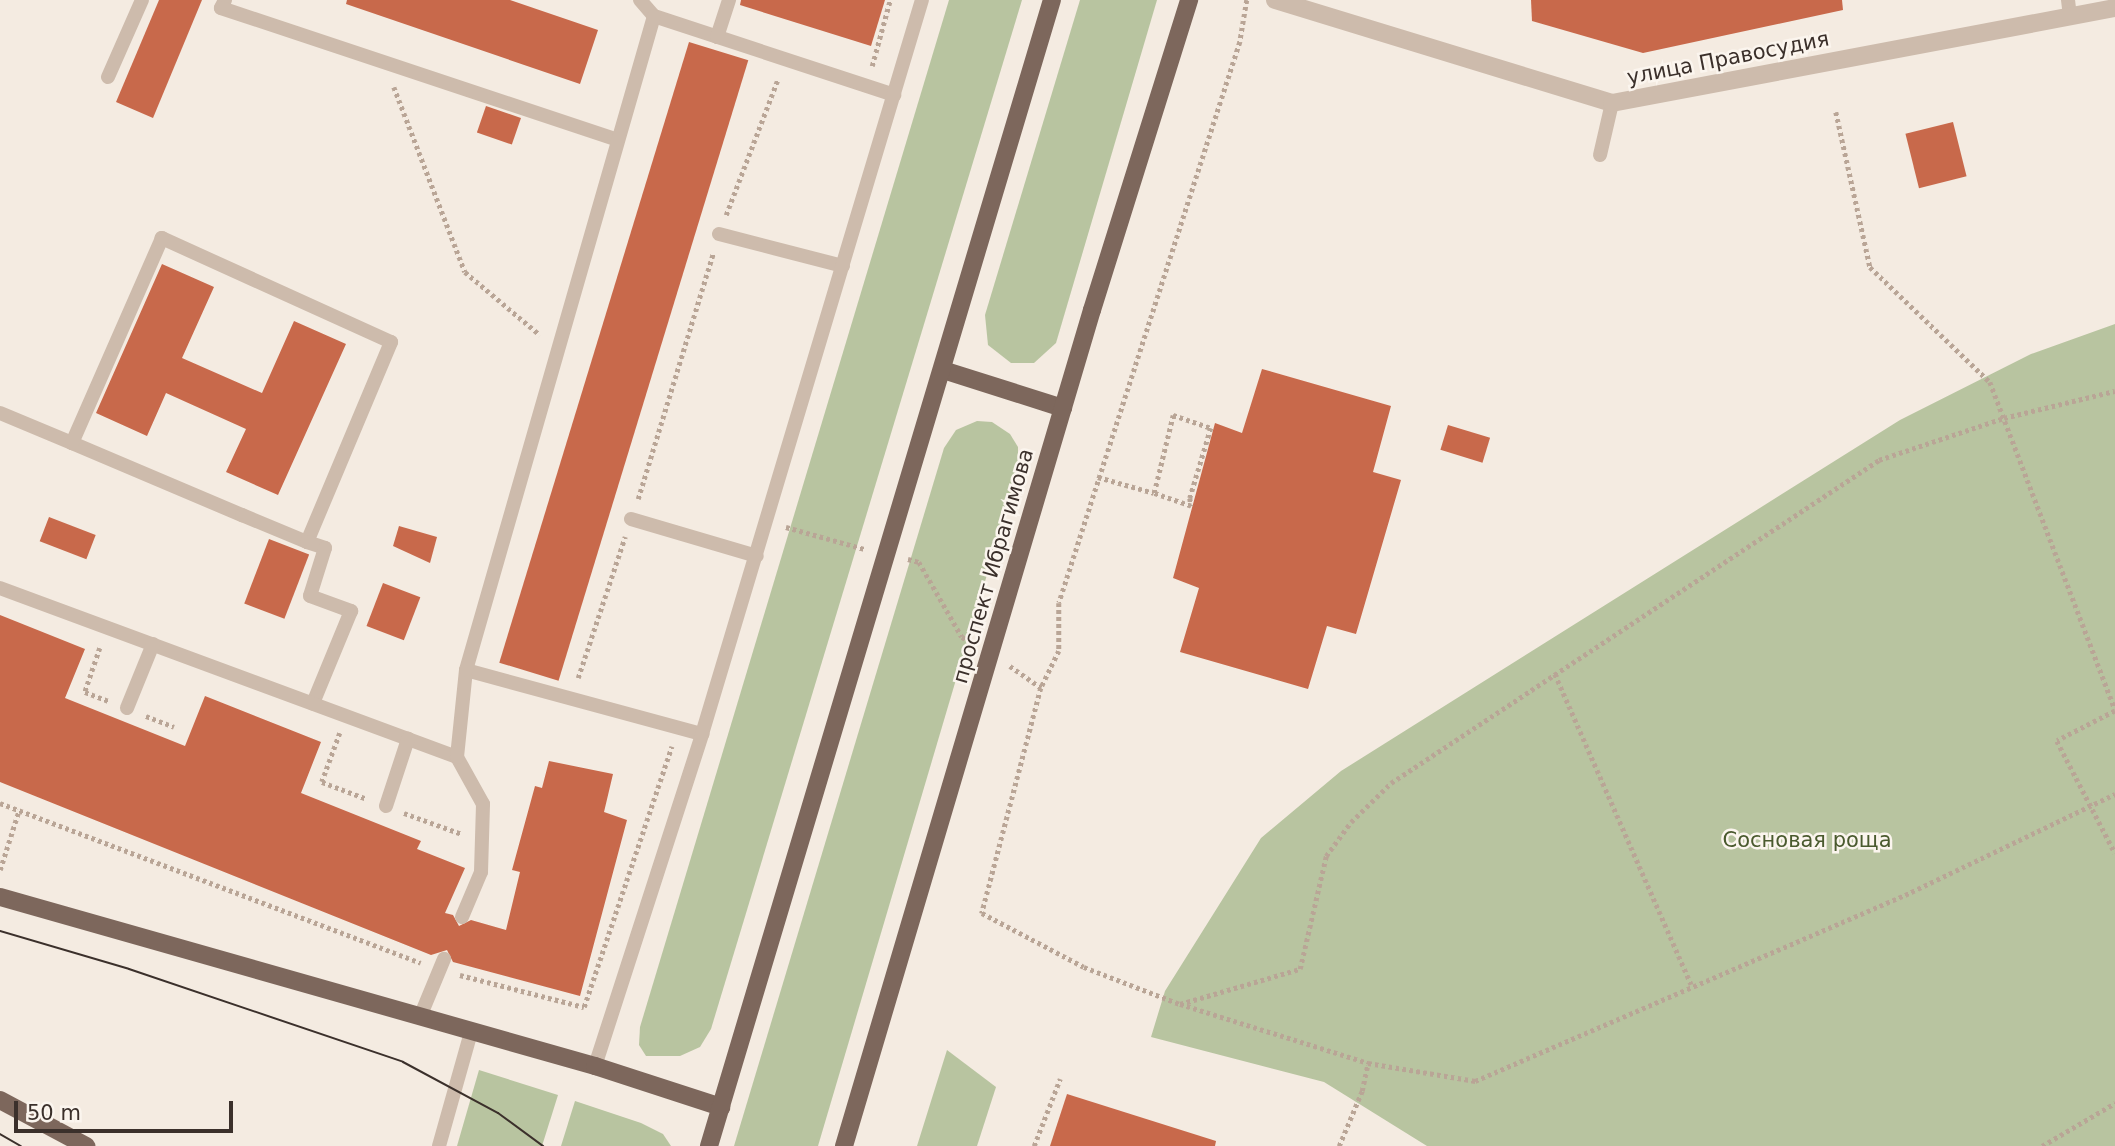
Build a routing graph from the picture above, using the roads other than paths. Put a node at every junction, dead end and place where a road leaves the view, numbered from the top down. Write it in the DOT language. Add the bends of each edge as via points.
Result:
graph roads {
  1 [pos="142,0"];
  2 [pos="225,0"];
  3 [pos="640,0"];
  4 [pos="729,0"];
  5 [pos="922,0"];
  6 [pos="1052,0"];
  7 [pos="1189,0"];
  8 [pos="1275,0"];
  9 [pos="1311,6"];
  10 [pos="2115,8"];
  11 [pos="2069,9"];
  12 [pos="654,16"];
  13 [pos="717,37"];
  14 [pos="108,77"];
  15 [pos="894,95"];
  16 [pos="1612,103"];
  17 [pos="618,140"];
  18 [pos="1600,155"];
  19 [pos="719,234"];
  20 [pos="843,266"];
  21 [pos="943,370"];
  22 [pos="1063,408"];
  23 [pos="0,413"];
  24 [pos="72,443"];
  25 [pos="631,519"];
  26 [pos="307,542"];
  27 [pos="757,556"];
  28 [pos="0,588"];
  29 [pos="153,644"];
  30 [pos="467,670"];
  31 [pos="313,703"];
  32 [pos="127,708"];
  33 [pos="702,734"];
  34 [pos="408,739"];
  35 [pos="457,757"];
  36 [pos="386,806"];
  37 [pos="0,897"];
  38 [pos="462,917"];
  39 [pos="442,965"];
  40 [pos="419,1017"];
  41 [pos="471,1032"];
  42 [pos="595,1066"];
  43 [pos="0,1100"];
  44 [pos="721,1107"];
  45 [pos="86,1146"];
  46 [pos="439,1146"];
  47 [pos="709,1146"];
  48 [pos="844,1146"];
  1 -- 14 [label="lane"];
  2 -- 17 [label="lane" via="221,8"];
  3 -- 12 [label="lane"];
  4 -- 13 [label="lane"];
  5 -- 15 [label="lane"];
  6 -- 21 [label="main road"];
  7 -- 22 [label="main road, проспект Ибрагимова"];
  8 -- 9 [label="street, улица Правосудия"];
  9 -- 16 [label="street, улица Правосудия"];
  10 -- 11 [label="street, улица Правосудия"];
  11 -- 16 [label="street, улица Правосудия"];
  12 -- 13 [label="lane"];
  12 -- 17 [label="lane"];
  13 -- 15 [label="lane"];
  15 -- 20 [label="lane"];
  16 -- 18 [label="lane"];
  17 -- 30 [label="lane"];
  19 -- 20 [label="lane"];
  20 -- 27 [label="lane"];
  21 -- 22 [label="main road"];
  21 -- 44 [label="main road"];
  22 -- 48 [label="main road, проспект Ибрагимова"];
  23 -- 24 [label="lane"];
  24 -- 26 [label="lane"];
  24 -- 26 [label="lane" via="162,238 391,342"];
  25 -- 27 [label="lane"];
  26 -- 31 [label="lane" via="325,548 310,596 351,611"];
  27 -- 33 [label="lane"];
  28 -- 29 [label="lane"];
  29 -- 31 [label="lane"];
  29 -- 32 [label="lane"];
  30 -- 33 [label="lane"];
  30 -- 35 [label="lane"];
  31 -- 34 [label="lane"];
  33 -- 42 [label="lane"];
  34 -- 35 [label="lane"];
  34 -- 36 [label="lane"];
  35 -- 38 [label="lane" via="483,804 481,873"];
  37 -- 40 [label="main road"];
  39 -- 40 [label="lane"];
  40 -- 41 [label="main road"];
  41 -- 42 [label="main road"];
  41 -- 46 [label="lane"];
  42 -- 44 [label="main road"];
  43 -- 45 [label="main road"];
  44 -- 47 [label="main road"];
}
